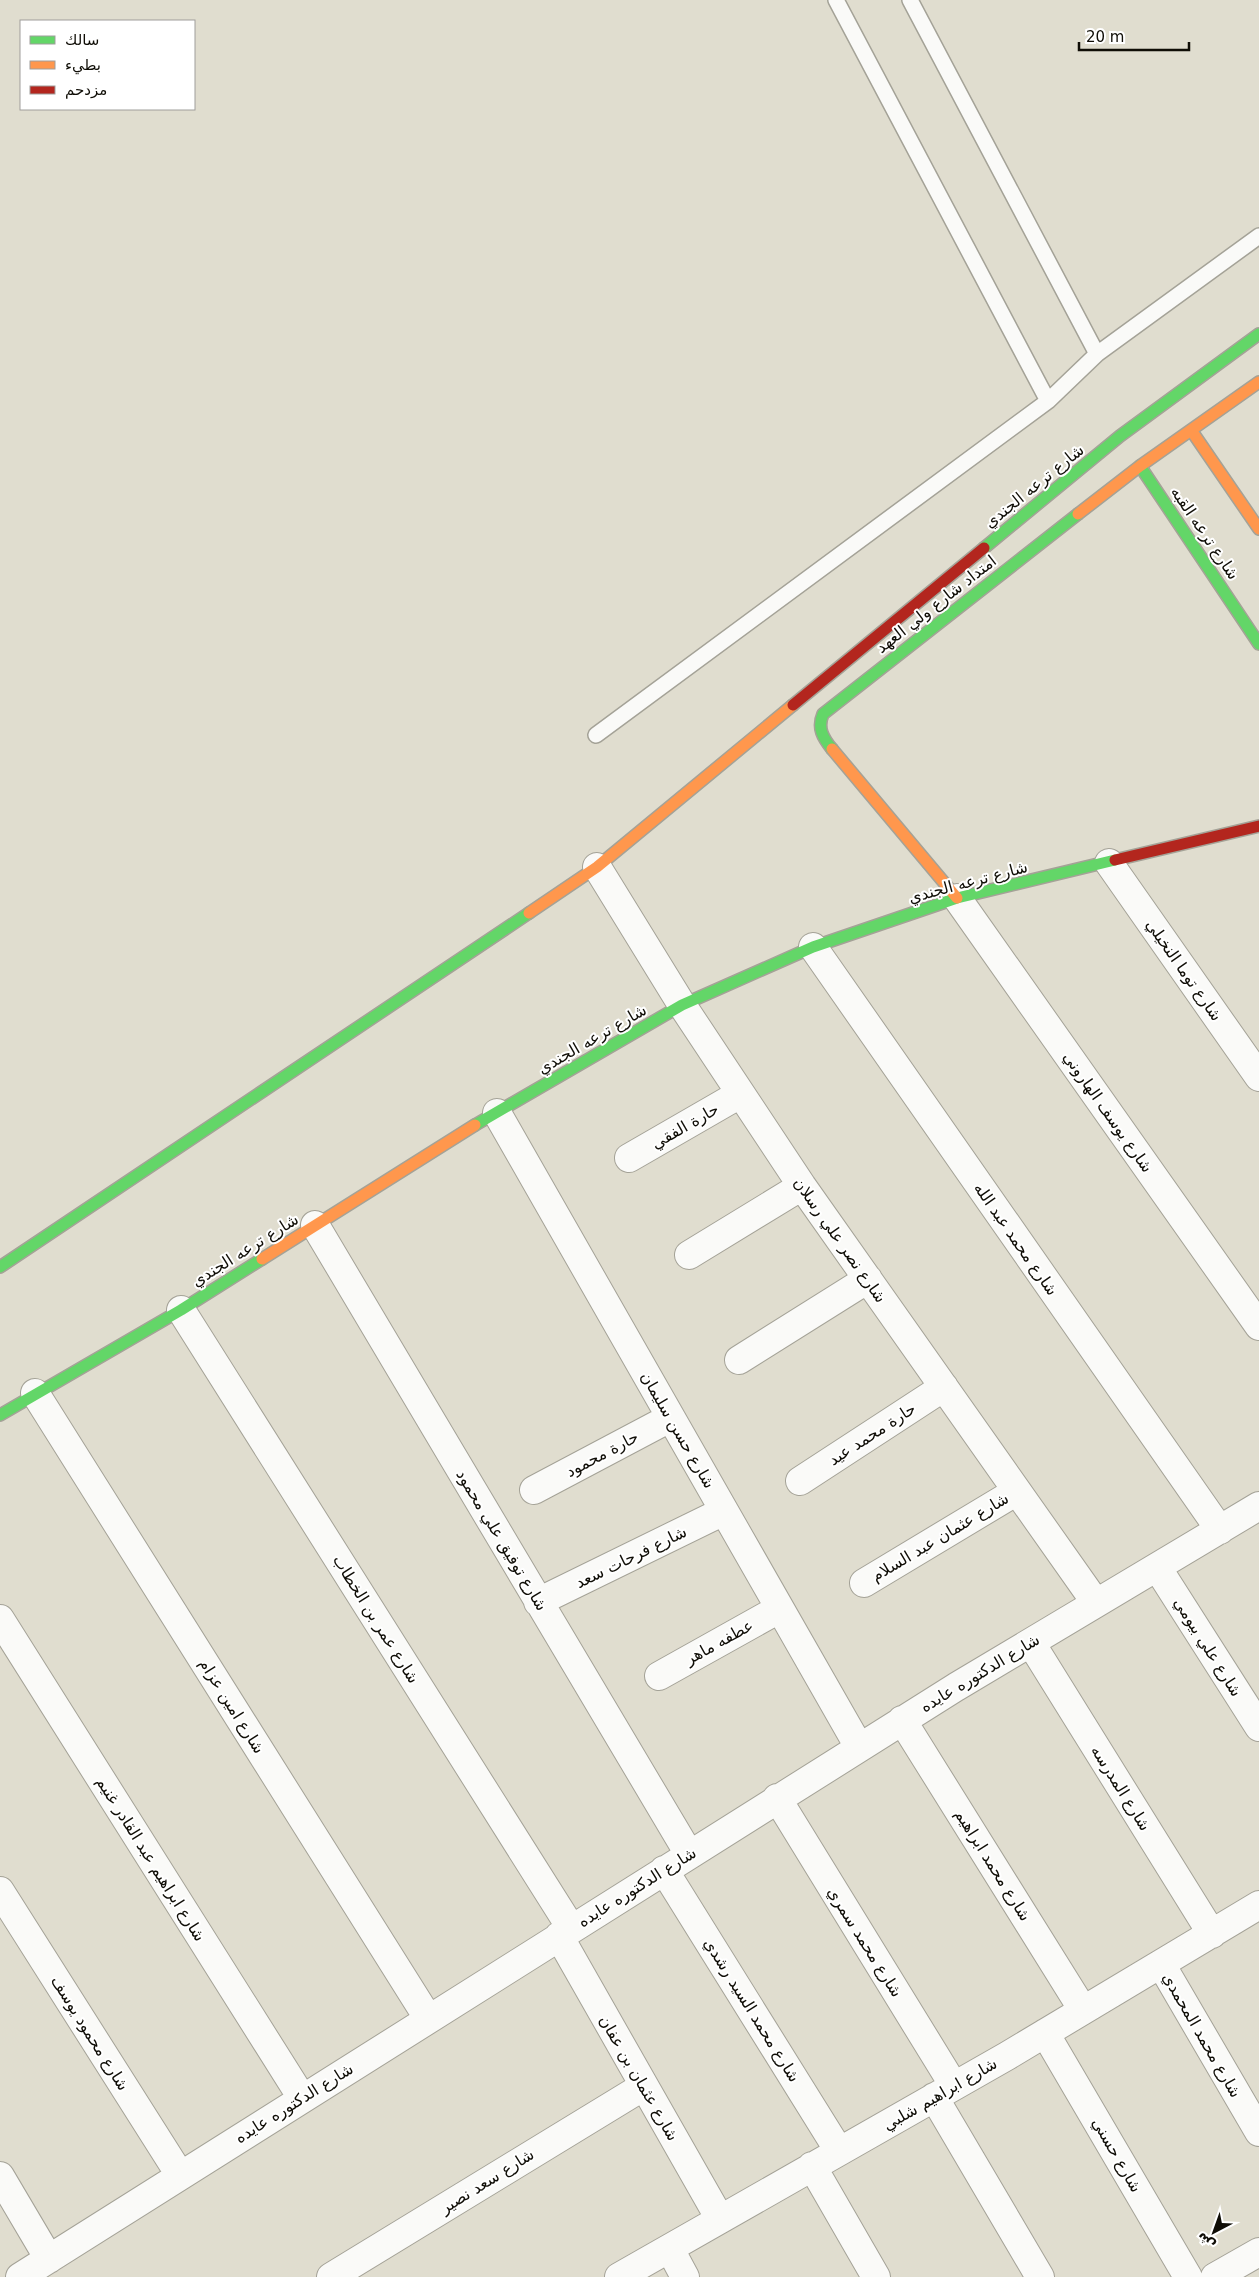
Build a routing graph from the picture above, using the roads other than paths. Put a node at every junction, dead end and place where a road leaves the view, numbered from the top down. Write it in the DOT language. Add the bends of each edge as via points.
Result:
graph roads {
  1 [pos="836,0"];
  2 [pos="910,0"];
  3 [pos="1259,236"];
  4 [pos="1259,334"];
  5 [pos="1097,354"];
  6 [pos="1259,382"];
  7 [pos="1048,401"];
  8 [pos="1191,430"];
  9 [pos="1140,466"];
  10 [pos="1259,529"];
  11 [pos="1259,644"];
  12 [pos="792,705"];
  13 [pos="813,717"];
  14 [pos="596,735"];
  15 [pos="1259,826"];
  16 [pos="1109,863"];
  17 [pos="597,867"];
  18 [pos="957,898"];
  19 [pos="813,947"];
  20 [pos="682,1004"];
  21 [pos="1259,1077"];
  22 [pos="740,1094"];
  23 [pos="497,1113"];
  24 [pos="630,1158"];
  25 [pos="802,1186"];
  26 [pos="315,1226"];
  27 [pos="689,1255"];
  28 [pos="0,1267"];
  29 [pos="868,1279"];
  30 [pos="181,1310"];
  31 [pos="1259,1326"];
  32 [pos="739,1360"];
  33 [pos="944,1387"];
  34 [pos="35,1393"];
  35 [pos="0,1416"];
  36 [pos="670,1418"];
  37 [pos="800,1481"];
  38 [pos="534,1490"];
  39 [pos="1017,1491"];
  40 [pos="1259,1506"];
  41 [pos="724,1511"];
  42 [pos="1220,1530"];
  43 [pos="1158,1567"];
  44 [pos="864,1584"];
  45 [pos="538,1602"];
  46 [pos="1096,1604"];
  47 [pos="779,1609"];
  48 [pos="0,1619"];
  49 [pos="1031,1643"];
  50 [pos="659,1676"];
  51 [pos="902,1720"];
  52 [pos="1259,1727"];
  53 [pos="859,1748"];
  54 [pos="777,1798"];
  55 [pos="688,1854"];
  56 [pos="664,1870"];
  57 [pos="0,1891"];
  58 [pos="1259,1905"];
  59 [pos="565,1932"];
  60 [pos="1212,1934"];
  61 [pos="1161,1964"];
  62 [pos="1083,2010"];
  63 [pos="428,2018"];
  64 [pos="1045,2033"];
  65 [pos="644,2086"];
  66 [pos="944,2092"];
  67 [pos="302,2098"];
  68 [pos="1259,2132"];
  69 [pos="839,2151"];
  70 [pos="812,2166"];
  71 [pos="180,2175"];
  72 [pos="0,2176"];
  73 [pos="720,2219"];
  74 [pos="670,2249"];
  75 [pos="1259,2252"];
  76 [pos="49,2259"];
  77 [pos="20,2277"];
  78 [pos="331,2277"];
  79 [pos="619,2277"];
  80 [pos="685,2277"];
  81 [pos="876,2277"];
  82 [pos="1040,2277"];
  83 [pos="1188,2277"];
  84 [pos="1215,2277"];
  1 -- 7 [label="lane"];
  2 -- 5 [label="lane"];
  3 -- 5 [label="lane"];
  4 -- 12 [label="main road, شارع ترعه الجندي" via="1120,436"];
  5 -- 7 [label="lane"];
  6 -- 8 [label="main road, امتداد شارع ولي العهد"];
  7 -- 14 [label="lane"];
  8 -- 9 [label="main road, امتداد شارع ولي العهد"];
  8 -- 10 [label="main road"];
  9 -- 11 [label="main road, شارع ترعه القبه"];
  9 -- 13 [label="main road, امتداد شارع ولي العهد"];
  12 -- 13 [label="main road"];
  12 -- 17 [label="main road, شارع ترعه الجندي"];
  13 -- 18 [label="main road" via="822,736"];
  15 -- 16 [label="main road, شارع ترعه الجندي"];
  16 -- 18 [label="main road, شارع ترعه الجندي"];
  16 -- 21 [label="street, شارع توما النخيلي"];
  17 -- 20 [label="street, شارع نصر علي رسلان"];
  17 -- 28 [label="main road, شارع ترعه الجندي"];
  18 -- 19 [label="main road, شارع ترعه الجندي"];
  18 -- 31 [label="street, شارع يوسف الهاروني"];
  19 -- 20 [label="main road, شارع ترعه الجندي"];
  19 -- 42 [label="street, شارع محمد عبد الله"];
  20 -- 22 [label="street, شارع نصر علي رسلان"];
  20 -- 23 [label="main road, شارع ترعه الجندي"];
  22 -- 24 [label="street, حارة الفقي"];
  22 -- 25 [label="street, شارع نصر علي رسلان"];
  23 -- 26 [label="main road, شارع ترعه الجندي"];
  23 -- 36 [label="street, شارع حسن سليمان"];
  25 -- 27 [label="street"];
  25 -- 29 [label="street, شارع نصر علي رسلان"];
  26 -- 30 [label="main road, شارع ترعه الجندي"];
  26 -- 45 [label="street, شارع توفيق علي محمود"];
  29 -- 32 [label="street"];
  29 -- 33 [label="street, شارع نصر علي رسلان"];
  30 -- 34 [label="main road, شارع ترعه الجندي"];
  30 -- 59 [label="street, شارع عمر بن الخطاب"];
  33 -- 37 [label="street, حارة محمد عيد"];
  33 -- 39 [label="street, شارع نصر علي رسلان"];
  34 -- 35 [label="main road, شارع ترعه الجندي"];
  34 -- 63 [label="street, شارع امين عزام"];
  36 -- 38 [label="street, حارة محمود"];
  36 -- 41 [label="street, شارع حسن سليمان"];
  39 -- 44 [label="street, شارع عثمان عبد السلام"];
  39 -- 46 [label="street, شارع نصر علي رسلان"];
  40 -- 42 [label="street, شارع الدكتوره عايده"];
  41 -- 45 [label="street, شارع فرحات سعد"];
  41 -- 47 [label="street, شارع حسن سليمان"];
  42 -- 43 [label="street, شارع الدكتوره عايده"];
  43 -- 46 [label="street, شارع الدكتوره عايده"];
  43 -- 52 [label="street, شارع علي بيومي"];
  45 -- 55 [label="street, شارع توفيق علي محمود"];
  46 -- 49 [label="street, شارع الدكتوره عايده"];
  47 -- 50 [label="street, عطفه ماهر"];
  47 -- 53 [label="street, شارع حسن سليمان"];
  48 -- 67 [label="street, شارع ابراهيم عبد القادر غنيم"];
  49 -- 51 [label="street, شارع الدكتوره عايده"];
  49 -- 60 [label="street, شارع المدرسه"];
  51 -- 53 [label="street, شارع الدكتوره عايده"];
  51 -- 62 [label="street, شارع محمد ابراهيم"];
  53 -- 54 [label="street, شارع الدكتوره عايده"];
  54 -- 55 [label="street, شارع الدكتوره عايده"];
  54 -- 66 [label="street, شارع محمد سمري"];
  55 -- 56 [label="street, شارع الدكتوره عايده"];
  56 -- 59 [label="street, شارع الدكتوره عايده"];
  56 -- 69 [label="street, شارع محمد السيد رشدي"];
  57 -- 71 [label="street, شارع محمود يوسف"];
  58 -- 60 [label="street, شارع ابراهيم شلبي"];
  59 -- 63 [label="street, شارع الدكتوره عايده"];
  59 -- 65 [label="street, شارع عثمان بن عفان"];
  60 -- 61 [label="street, شارع ابراهيم شلبي"];
  61 -- 62 [label="street, شارع ابراهيم شلبي"];
  61 -- 68 [label="street, شارع محمد المحمدي"];
  62 -- 64 [label="street, شارع ابراهيم شلبي"];
  63 -- 67 [label="street, شارع الدكتوره عايده"];
  64 -- 66 [label="street, شارع ابراهيم شلبي"];
  64 -- 83 [label="street, شارع حسني"];
  65 -- 73 [label="street, شارع عثمان بن عفان"];
  65 -- 78 [label="street, شارع سعد نصير"];
  66 -- 69 [label="street, شارع ابراهيم شلبي"];
  66 -- 82 [label="street, شارع محمد سمري"];
  67 -- 71 [label="street, شارع الدكتوره عايده"];
  69 -- 70 [label="street, شارع ابراهيم شلبي"];
  70 -- 73 [label="street, شارع ابراهيم شلبي"];
  70 -- 81 [label="street"];
  71 -- 76 [label="street, شارع الدكتوره عايده"];
  72 -- 76 [label="street"];
  73 -- 74 [label="street, شارع ابراهيم شلبي"];
  74 -- 79 [label="street, شارع ابراهيم شلبي"];
  74 -- 80 [label="street"];
  75 -- 84 [label="street"];
  76 -- 77 [label="street, شارع الدكتوره عايده"];
}
